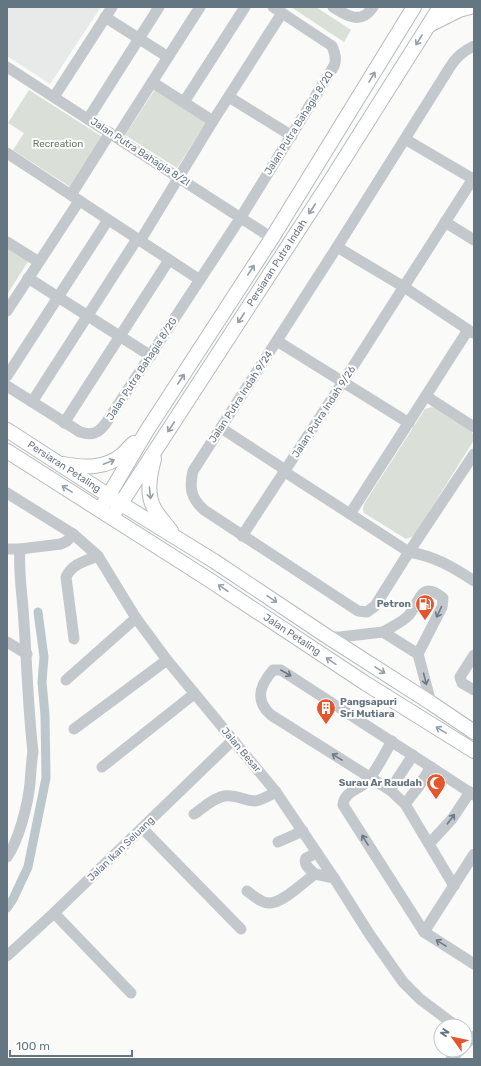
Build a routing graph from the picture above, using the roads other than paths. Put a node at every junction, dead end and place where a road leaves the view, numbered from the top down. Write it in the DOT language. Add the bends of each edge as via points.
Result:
graph roads {
  1 [pos="112,7"];
  2 [pos="159,7"];
  3 [pos="200,7"];
  4 [pos="245,7"];
  5 [pos="333,7"];
  6 [pos="373,7"];
  7 [pos="414,7"];
  8 [pos="419,7"];
  9 [pos="440,7"];
  10 [pos="470,7"];
  11 [pos="278,10"];
  12 [pos="105,17"];
  13 [pos="402,26"];
  14 [pos="428,26"];
  15 [pos="139,38"];
  16 [pos="474,46"];
  17 [pos="168,57"];
  18 [pos="7,67"];
  19 [pos="152,82"];
  20 [pos="363,91"];
  21 [pos="54,97"];
  22 [pos="229,97"];
  23 [pos="184,102"];
  24 [pos="380,104"];
  25 [pos="88,119"];
  26 [pos="213,121"];
  27 [pos="114,135"];
  28 [pos="292,136"];
  29 [pos="405,139"];
  30 [pos="7,153"];
  31 [pos="315,168"];
  32 [pos="178,177"];
  33 [pos="473,178"];
  34 [pos="329,183"];
  35 [pos="75,198"];
  36 [pos="241,217"];
  37 [pos="108,220"];
  38 [pos="445,222"];
  39 [pos="272,238"];
  40 [pos="139,240"];
  41 [pos="474,240"];
  42 [pos="7,242"];
  43 [pos="337,247"];
  44 [pos="169,260"];
  45 [pos="39,262"];
  46 [pos="28,278"];
  47 [pos="200,280"];
  48 [pos="404,287"];
  49 [pos="58,298"];
  50 [pos="9,304"];
  51 [pos="87,316"];
  52 [pos="471,331"];
  53 [pos="119,336"];
  54 [pos="277,341"];
  55 [pos="151,356"];
  56 [pos="7,376"];
  57 [pos="344,382"];
  58 [pos="7,386"];
  59 [pos="426,396"];
  60 [pos="32,402"];
  61 [pos="64,423"];
  62 [pos="409,423"];
  63 [pos="474,427"];
  64 [pos="221,428"];
  65 [pos="7,430"];
  66 [pos="146,432"];
  67 [pos="161,442"];
  68 [pos="7,451"];
  69 [pos="474,454"];
  70 [pos="57,462"];
  71 [pos="284,472"];
  72 [pos="7,493"];
  73 [pos="115,500"];
  74 [pos="106,514"];
  75 [pos="350,514"];
  76 [pos="73,534"];
  77 [pos="242,536"];
  78 [pos="177,538"];
  79 [pos="7,549"];
  80 [pos="20,549"];
  81 [pos="409,552"];
  82 [pos="98,556"];
  83 [pos="474,581"];
  84 [pos="136,618"];
  85 [pos="383,632"];
  86 [pos="328,637"];
  87 [pos="74,639"];
  88 [pos="7,642"];
  89 [pos="27,654"];
  90 [pos="418,654"];
  91 [pos="474,655"];
  92 [pos="168,660"];
  93 [pos="66,680"];
  94 [pos="474,690"];
  95 [pos="194,694"];
  96 [pos="431,702"];
  97 [pos="459,722"];
  98 [pos="474,725"];
  99 [pos="74,729"];
  100 [pos="474,732"];
  101 [pos="233,740"];
  102 [pos="392,741"];
  103 [pos="474,751"];
  104 [pos="413,755"];
  105 [pos="102,767"];
  106 [pos="431,767"];
  107 [pos="370,777"];
  108 [pos="390,790"];
  109 [pos="276,792"];
  110 [pos="472,793"];
  111 [pos="404,804"];
  112 [pos="194,814"];
  113 [pos="142,828"];
  114 [pos="302,831"];
  115 [pos="278,842"];
  116 [pos="429,844"];
  117 [pos="317,853"];
  118 [pos="474,854"];
  119 [pos="7,857"];
  120 [pos="315,874"];
  121 [pos="334,878"];
  122 [pos="454,886"];
  123 [pos="247,891"];
  124 [pos="54,913"];
  125 [pos="241,929"];
  126 [pos="424,932"];
  127 [pos="7,956"];
  128 [pos="473,960"];
  129 [pos="131,993"];
  130 [pos="445,1018"];
  1 -- 12 [label="street"];
  2 -- 15 [label="street"];
  3 -- 17 [label="street"];
  4 -- 23 [label="street"];
  5 -- 6 [label="street" via="348,17 356,18 364,16"];
  7 -- 13 [label="main road, Persiaran Putra Indah"];
  8 -- 13 [label="main road"];
  9 -- 14 [label="main road, Persiaran Putra Indah"];
  10 -- 14 [label="main road"];
  11 -- 22 [label="street"];
  11 -- 28 [label="street, Jalan Putra Bahagia 8/2Q" via="332,46 336,55 334,66"];
  12 -- 15 [label="street"];
  12 -- 21 [label="street"];
  20 -- 13 [label="main road, Persiaran Putra Indah, one-way"];
  14 -- 24 [label="main road, Persiaran Putra Indah, one-way"];
  15 -- 17 [label="street"];
  15 -- 25 [label="street"];
  16 -- 29 [label="street, Jalan Putra Indah 9/24" via="455,58"];
  17 -- 19 [label="street"];
  18 -- 21 [label="street, Jalan Putra Bahagia 8/2I"];
  19 -- 23 [label="street"];
  19 -- 27 [label="street"];
  20 -- 24 [label="main road" via="359,106 348,125 347,130 350,134 356,133"];
  20 -- 31 [label="main road, Persiaran Putra Indah"];
  21 -- 25 [label="street, Jalan Putra Bahagia 8/2I"];
  22 -- 26 [label="street"];
  22 -- 28 [label="street"];
  23 -- 26 [label="street"];
  24 -- 34 [label="main road, Persiaran Putra Indah"];
  25 -- 27 [label="street, Jalan Putra Bahagia 8/2I"];
  26 -- 32 [label="street"];
  27 -- 32 [label="street, Jalan Putra Bahagia 8/2I"];
  27 -- 35 [label="street"];
  28 -- 36 [label="street, Jalan Putra Bahagia 8/2Q"];
  29 -- 33 [label="street"];
  29 -- 43 [label="street, Jalan Putra Indah 9/24"];
  30 -- 35 [label="street"];
  31 -- 34 [label="main road" via="336,146 342,146 343,154"];
  31 -- 39 [label="main road, Persiaran Putra Indah"];
  32 -- 36 [label="street, Jalan Putra Bahagia 8/2I"];
  32 -- 40 [label="street"];
  33 -- 38 [label="street, Jalan Putra Indah 9/26"];
  34 -- 67 [label="main road, Persiaran Putra Indah, one-way"];
  35 -- 37 [label="street"];
  35 -- 45 [label="street"];
  36 -- 39 [label="street, Jalan Putra Bahagia 8/2I"];
  36 -- 47 [label="street, Jalan Putra Bahagia 8/2G"];
  37 -- 40 [label="street"];
  37 -- 49 [label="street"];
  38 -- 41 [label="street"];
  38 -- 48 [label="street, Jalan Putra Indah 9/26"];
  66 -- 39 [label="main road, Persiaran Putra Indah, one-way"];
  40 -- 44 [label="street"];
  40 -- 51 [label="street"];
  42 -- 45 [label="street"];
  43 -- 48 [label="street"];
  43 -- 54 [label="street, Jalan Putra Indah 9/24"];
  44 -- 47 [label="street"];
  44 -- 53 [label="street"];
  45 -- 46 [label="street"];
  46 -- 49 [label="street"];
  46 -- 50 [label="street"];
  47 -- 55 [label="street, Jalan Putra Bahagia 8/2G"];
  48 -- 52 [label="street"];
  48 -- 57 [label="street, Jalan Putra Indah 9/26"];
  49 -- 51 [label="street"];
  49 -- 56 [label="street"];
  51 -- 53 [label="street"];
  51 -- 60 [label="street"];
  52 -- 59 [label="street"];
  53 -- 55 [label="street"];
  53 -- 61 [label="street"];
  54 -- 57 [label="street"];
  54 -- 64 [label="street, Jalan Putra Indah 9/24"];
  55 -- 61 [label="street, Jalan Putra Bahagia 8/2G" via="98,432 80,432"];
  57 -- 62 [label="street"];
  57 -- 71 [label="street, Jalan Putra Indah 9/26"];
  58 -- 60 [label="street, Jalan Putra Bahagia 8/2G"];
  59 -- 62 [label="street"];
  59 -- 63 [label="street"];
  60 -- 61 [label="street, Jalan Putra Bahagia 8/2G"];
  62 -- 75 [label="street"];
  64 -- 71 [label="street" via="281,467"];
  64 -- 77 [label="street, Jalan Putra Indah 9/24" via="193,471 193,498 204,510"];
  65 -- 70 [label="main road, Persiaran Petaling"];
  70 -- 66 [label="main road, one-way" via="87,467 106,464 123,454"];
  66 -- 73 [label="main road, Persiaran Putra Indah"];
  67 -- 73 [label="main road, Persiaran Putra Indah"];
  67 -- 78 [label="main road, one-way" via="151,472 150,494 153,507"];
  74 -- 68 [label="main road, Persiaran Petaling, one-way"];
  69 -- 81 [label="street"];
  70 -- 73 [label="main road, Persiaran Petaling"];
  71 -- 75 [label="street"];
  71 -- 77 [label="street, Jalan Putra Indah 9/26"];
  72 -- 76 [label="street, Jalan Besar"];
  73 -- 74 [label="main road, Persiaran Putra Indah"];
  73 -- 78 [label="main road, Jalan Petaling"];
  103 -- 74 [label="main road, Jalan Petaling, one-way"];
  75 -- 81 [label="street"];
  76 -- 80 [label="street" via="61,544"];
  76 -- 82 [label="street, Jalan Besar"];
  77 -- 81 [label="street" via="358,611 367,612 375,606"];
  78 -- 86 [label="main road, Jalan Petaling, one-way"];
  79 -- 80 [label="street"];
  80 -- 89 [label="street"];
  81 -- 83 [label="street" via="437,559"];
  82 -- 84 [label="street, Jalan Besar"];
  82 -- 87 [label="street" via="74,566 66,577"];
  84 -- 92 [label="street, Jalan Besar"];
  84 -- 93 [label="street"];
  85 -- 86 [label="street"];
  85 -- 90 [label="street"];
  85 -- 90 [label="street, one-way" via="409,616 422,594 428,591 435,592 443,598 442,607"];
  86 -- 96 [label="main road, Jalan Petaling, one-way"];
  88 -- 89 [label="street"];
  89 -- 119 [label="street" via="33,752 30,784 21,827"];
  90 -- 96 [label="street, one-way"];
  91 -- 94 [label="street" via="460,677 462,683"];
  92 -- 95 [label="street, Jalan Besar"];
  92 -- 99 [label="street"];
  95 -- 101 [label="street, Jalan Besar"];
  95 -- 105 [label="street"];
  96 -- 97 [label="main road, Jalan Petaling"];
  97 -- 98 [label="main road"];
  97 -- 100 [label="main road, Jalan Petaling"];
  101 -- 109 [label="street, Jalan Besar"];
  101 -- 113 [label="street, Jalan Ikan Seluang"];
  102 -- 104 [label="street"];
  102 -- 107 [label="street"];
  107 -- 102 [label="street, one-way" via="271,715 262,705 261,687 273,670 281,670"];
  104 -- 106 [label="street"];
  104 -- 108 [label="street"];
  106 -- 110 [label="street"];
  106 -- 111 [label="street"];
  107 -- 108 [label="street"];
  126 -- 107 [label="street, one-way" via="344,805 346,796"];
  108 -- 111 [label="street"];
  109 -- 112 [label="street" via="256,801 233,795 222,796"];
  109 -- 114 [label="street, Jalan Besar"];
  116 -- 110 [label="street, one-way"];
  111 -- 116 [label="street"];
  113 -- 124 [label="street, Jalan Ikan Seluang"];
  113 -- 125 [label="street"];
  114 -- 115 [label="street"];
  114 -- 117 [label="street, Jalan Besar"];
  116 -- 122 [label="street"];
  117 -- 120 [label="street" via="306,858 305,862"];
  117 -- 121 [label="street, Jalan Besar"];
  118 -- 122 [label="street"];
  120 -- 121 [label="street"];
  120 -- 123 [label="street" via="277,902 261,901"];
  121 -- 130 [label="street, Jalan Besar" via="403,982"];
  122 -- 126 [label="street"];
  124 -- 127 [label="street, Jalan Ikan Seluang"];
  124 -- 129 [label="street"];
  128 -- 126 [label="street, one-way"];
}
